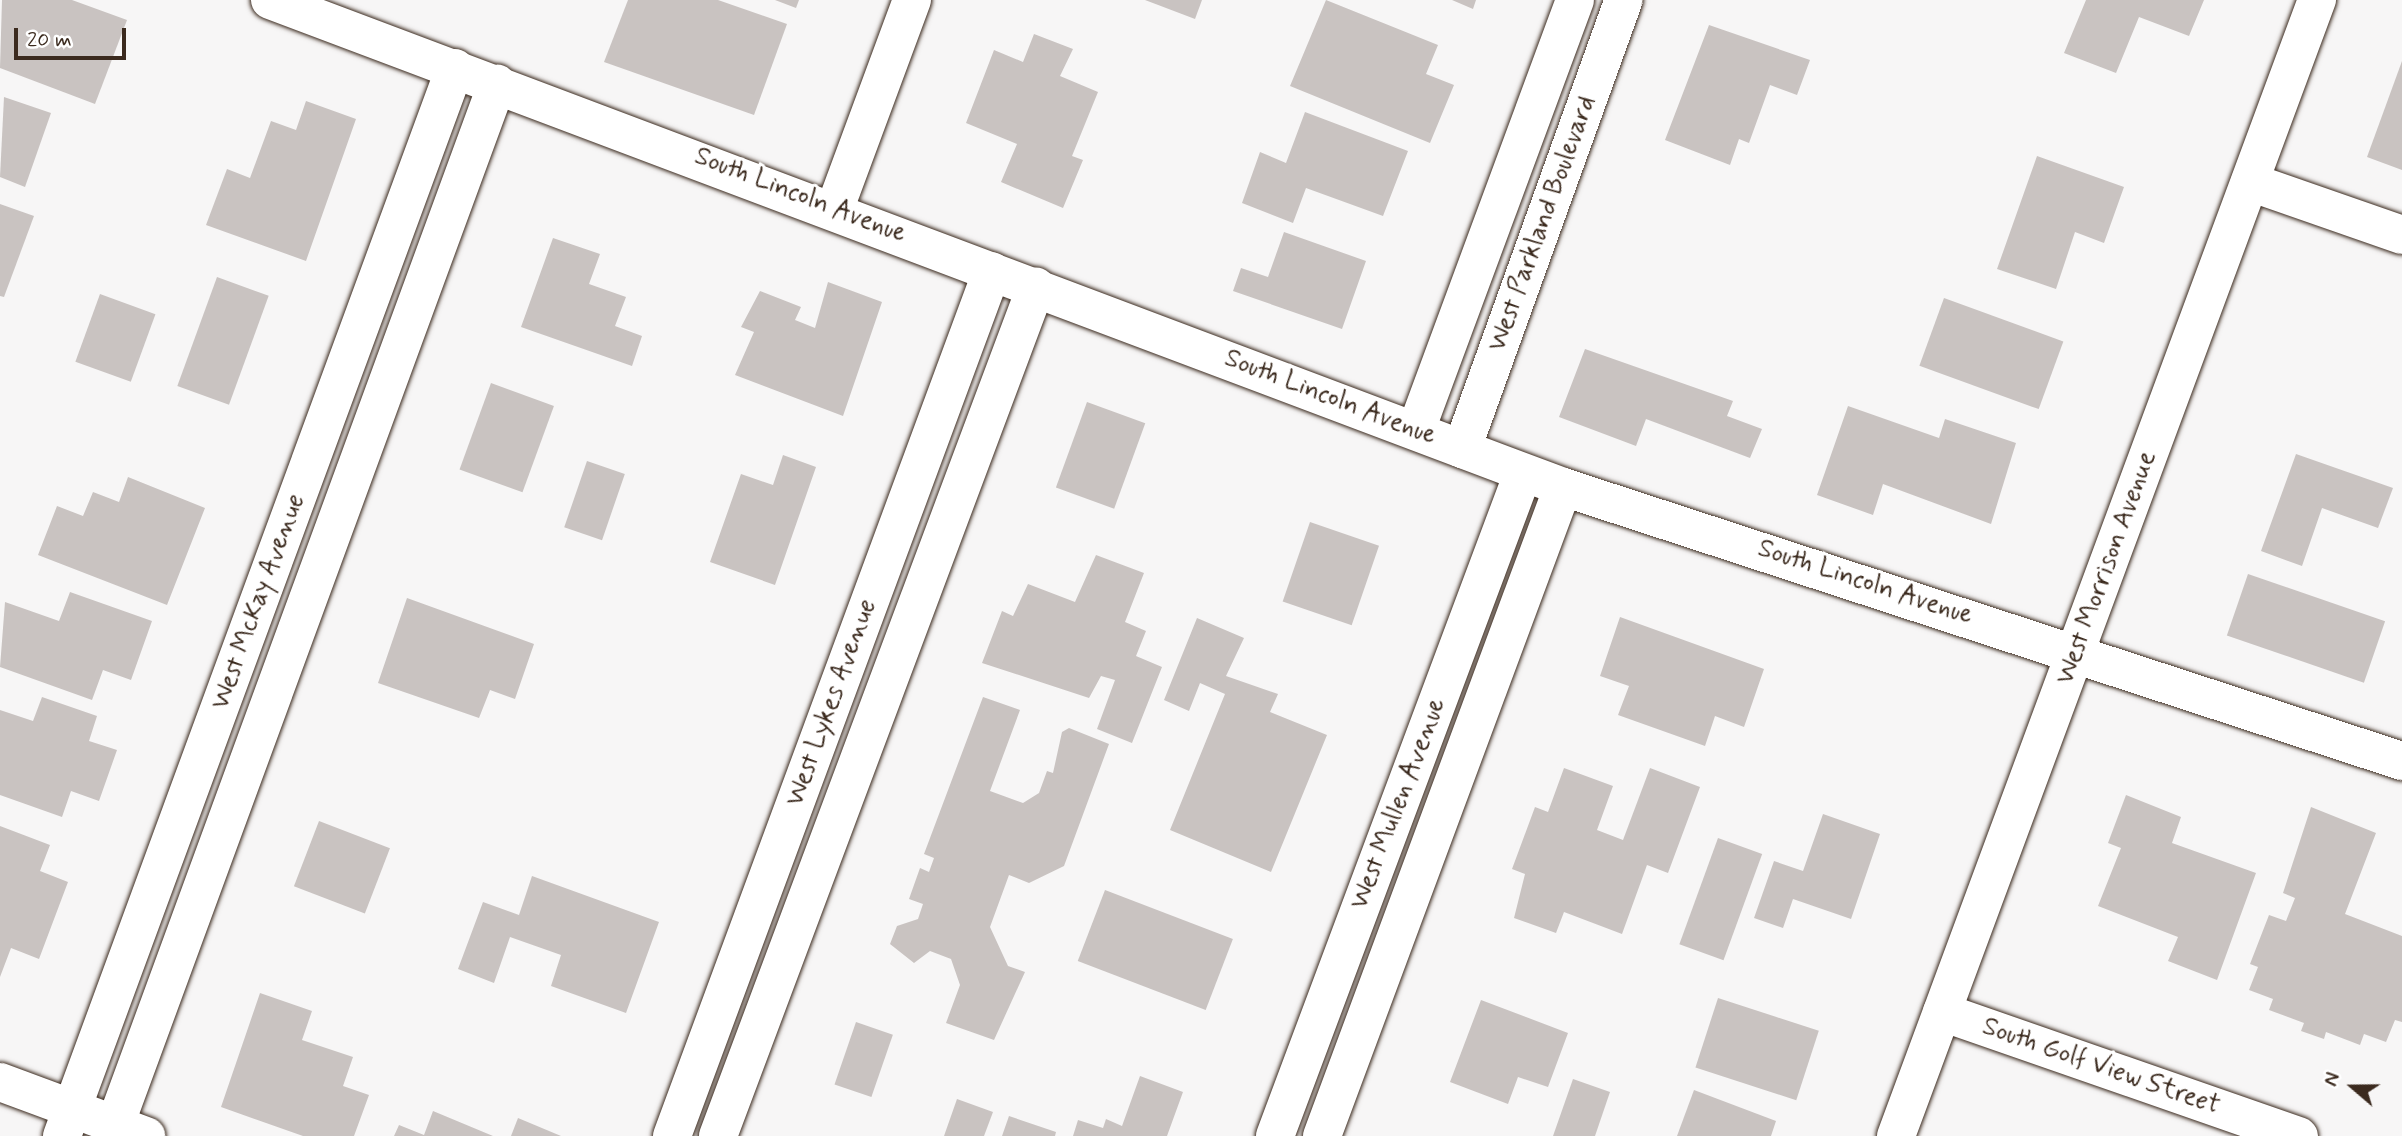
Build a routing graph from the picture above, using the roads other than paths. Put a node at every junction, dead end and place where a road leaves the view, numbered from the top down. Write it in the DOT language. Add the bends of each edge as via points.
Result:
graph roads {
  1 [pos="912,0"];
  2 [pos="1574,0"];
  3 [pos="1624,0"];
  4 [pos="2317,0"];
  5 [pos="287,3"];
  6 [pos="455,68"];
  7 [pos="497,84"];
  8 [pos="2249,182"];
  9 [pos="835,208"];
  10 [pos="2402,235"];
  11 [pos="992,271"];
  12 [pos="1036,287"];
  13 [pos="1416,430"];
  14 [pos="1462,449"];
  15 [pos="1523,472"];
  16 [pos="1563,487"];
  17 [pos="260,598"];
  18 [pos="303,613"];
  19 [pos="2076,650"];
  20 [pos="2402,761"];
  21 [pos="1942,1012"];
  22 [pos="0,1082"];
  23 [pos="2215,1121"];
  24 [pos="67,1122"];
  25 [pos="124,1132"];
  26 [pos="672,1136"];
  27 [pos="718,1136"];
  28 [pos="1275,1136"];
  29 [pos="1322,1136"];
  30 [pos="1896,1136"];
  31 [pos="2300,1136"];
  1 -- 9 [label="street"];
  2 -- 13 [label="street, West Parkland Boulevard"];
  3 -- 14 [label="street, West Parkland Boulevard"];
  4 -- 8 [label="street, West Morrison Avenue"];
  5 -- 6 [label="street, South Lincoln Avenue"];
  6 -- 7 [label="street, South Lincoln Avenue"];
  6 -- 17 [label="street, West McKay Avenue"];
  7 -- 9 [label="street, South Lincoln Avenue"];
  7 -- 18 [label="street, West McKay Avenue"];
  8 -- 10 [label="street"];
  8 -- 19 [label="street, West Morrison Avenue"];
  9 -- 11 [label="street, South Lincoln Avenue"];
  11 -- 12 [label="street, South Lincoln Avenue"];
  11 -- 26 [label="street, West Lykes Avenue"];
  12 -- 13 [label="street, South Lincoln Avenue"];
  12 -- 27 [label="street, West Lykes Avenue"];
  13 -- 14 [label="street, South Lincoln Avenue"];
  14 -- 15 [label="street, South Lincoln Avenue"];
  15 -- 16 [label="street, South Lincoln Avenue"];
  15 -- 28 [label="street, West Mullen Avenue"];
  16 -- 19 [label="street, South Lincoln Avenue"];
  16 -- 29 [label="street, West Mullen Avenue"];
  17 -- 18 [label="street"];
  17 -- 24 [label="street, West McKay Avenue"];
  18 -- 25 [label="street, West McKay Avenue"];
  19 -- 20 [label="street, South Lincoln Avenue"];
  19 -- 21 [label="street, West Morrison Avenue"];
  21 -- 23 [label="street, South Golf View Street"];
  21 -- 30 [label="street, West Morrison Avenue"];
  22 -- 24 [label="street"];
  23 -- 31 [label="street, South Golf View Street"];
  24 -- 25 [label="street"];
}
